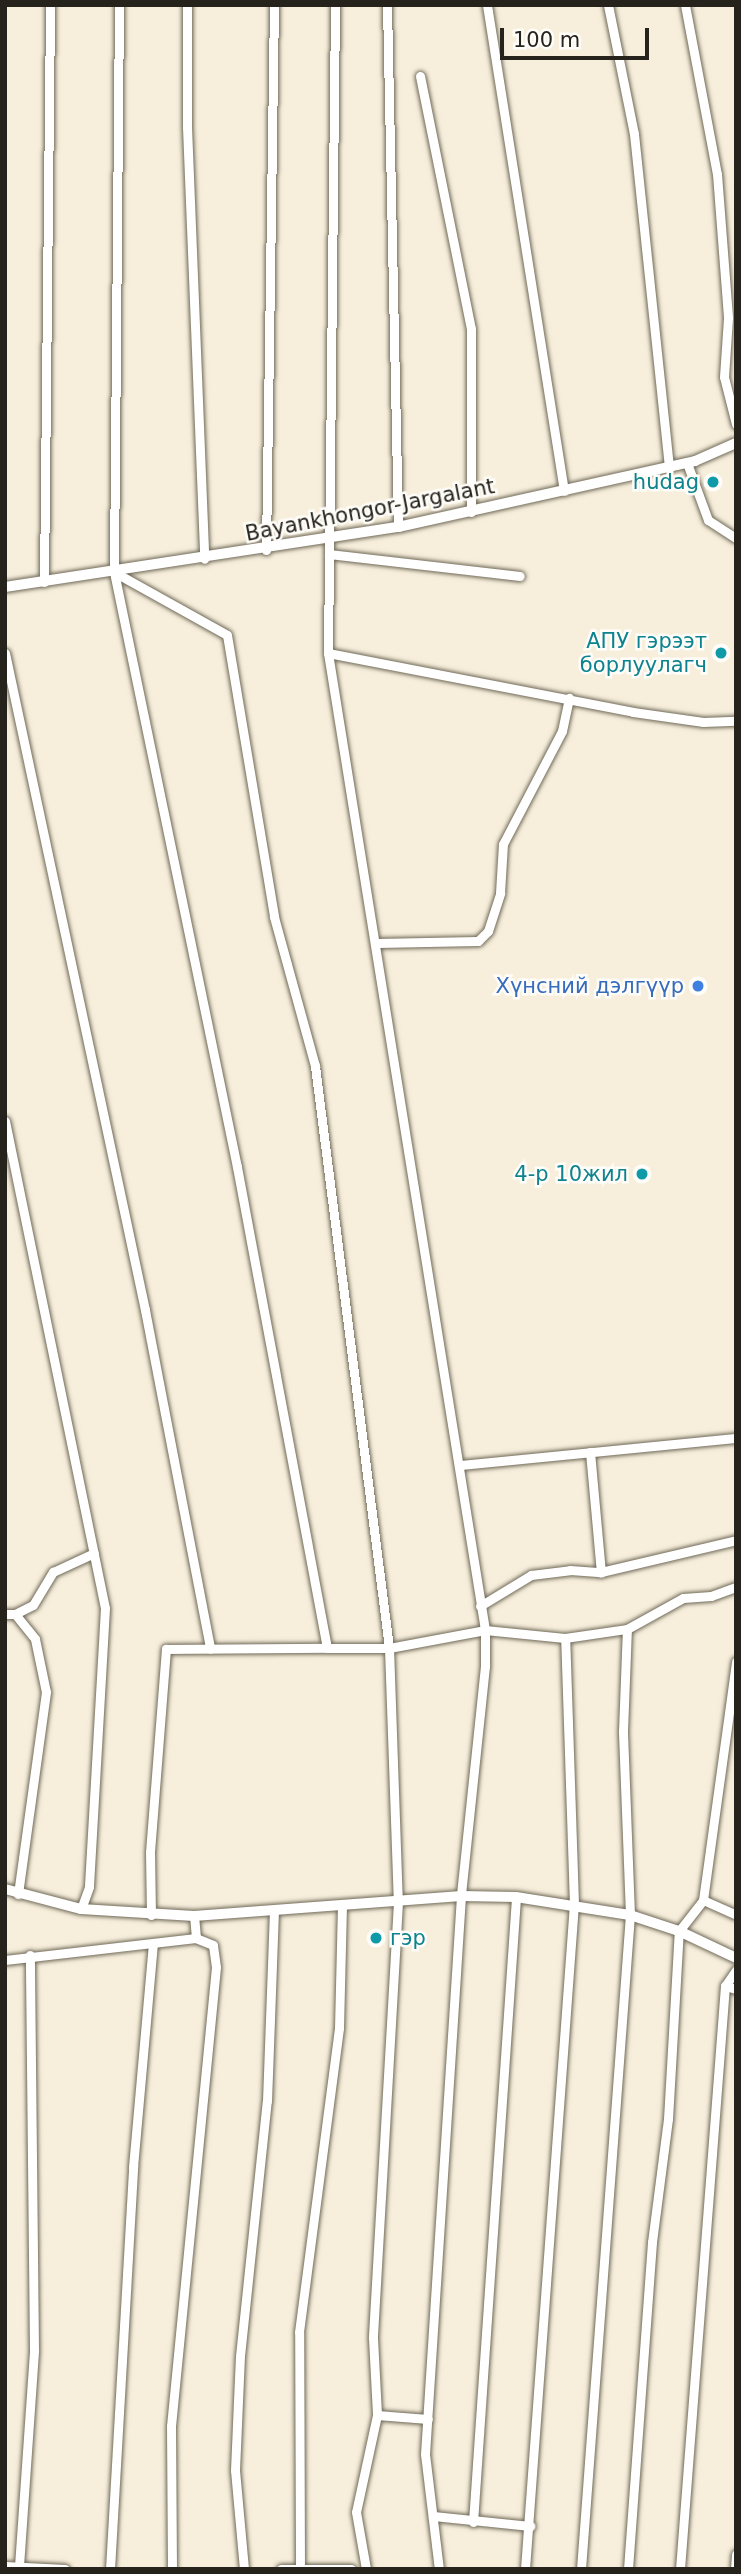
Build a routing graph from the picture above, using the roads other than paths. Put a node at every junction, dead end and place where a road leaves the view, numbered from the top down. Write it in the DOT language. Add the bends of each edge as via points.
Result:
graph roads {
  1 [pos="50,5"];
  2 [pos="119,5"];
  3 [pos="187,5"];
  4 [pos="274,5"];
  5 [pos="335,5"];
  6 [pos="387,5"];
  7 [pos="487,5"];
  8 [pos="608,5"];
  9 [pos="685,5"];
  10 [pos="420,76"];
  11 [pos="736,424"];
  12 [pos="736,443"];
  13 [pos="687,463"];
  14 [pos="669,467"];
  15 [pos="564,491"];
  16 [pos="471,512"];
  17 [pos="398,527"];
  18 [pos="329,537"];
  19 [pos="736,538"];
  20 [pos="266,550"];
  21 [pos="329,554"];
  22 [pos="204,559"];
  23 [pos="114,572"];
  24 [pos="520,576"];
  25 [pos="44,582"];
  26 [pos="5,587"];
  27 [pos="5,653"];
  28 [pos="328,653"];
  29 [pos="569,698"];
  30 [pos="736,721"];
  31 [pos="377,943"];
  32 [pos="5,1121"];
  33 [pos="736,1438"];
  34 [pos="590,1452"];
  35 [pos="460,1465"];
  36 [pos="736,1540"];
  37 [pos="94,1553"];
  38 [pos="601,1572"];
  39 [pos="736,1587"];
  40 [pos="480,1606"];
  41 [pos="10,1614"];
  42 [pos="627,1629"];
  43 [pos="485,1630"];
  44 [pos="565,1638"];
  45 [pos="327,1648"];
  46 [pos="389,1648"];
  47 [pos="210,1649"];
  48 [pos="736,1661"];
  49 [pos="5,1889"];
  50 [pos="19,1894"];
  51 [pos="460,1896"];
  52 [pos="516,1898"];
  53 [pos="704,1900"];
  54 [pos="398,1902"];
  55 [pos="574,1904"];
  56 [pos="342,1905"];
  57 [pos="82,1909"];
  58 [pos="274,1911"];
  59 [pos="151,1914"];
  60 [pos="630,1915"];
  61 [pos="736,1915"];
  62 [pos="194,1916"];
  63 [pos="679,1931"];
  64 [pos="196,1938"];
  65 [pos="153,1945"];
  66 [pos="30,1955"];
  67 [pos="736,1958"];
  68 [pos="5,1960"];
  69 [pos="736,1970"];
  70 [pos="725,1986"];
  71 [pos="736,1989"];
  72 [pos="377,2416"];
  73 [pos="428,2419"];
  74 [pos="433,2516"];
  75 [pos="473,2522"];
  76 [pos="530,2526"];
  77 [pos="736,2554"];
  78 [pos="5,2566"];
  79 [pos="19,2566"];
  80 [pos="300,2566"];
  81 [pos="65,2569"];
  82 [pos="110,2569"];
  83 [pos="172,2569"];
  84 [pos="244,2569"];
  85 [pos="281,2569"];
  86 [pos="351,2569"];
  87 [pos="366,2569"];
  88 [pos="439,2569"];
  89 [pos="525,2569"];
  90 [pos="580,2569"];
  91 [pos="628,2569"];
  92 [pos="680,2569"];
  93 [pos="735,2569"];
  1 -- 25 [label="street"];
  2 -- 23 [label="street"];
  3 -- 22 [label="street" via="187,127"];
  4 -- 20 [label="street"];
  5 -- 18 [label="street"];
  6 -- 17 [label="street"];
  7 -- 15 [label="street"];
  8 -- 14 [label="street" via="634,134"];
  9 -- 11 [label="street" via="717,174 728,318 724,377"];
  10 -- 16 [label="street" via="471,329"];
  12 -- 13 [label="street, Bayankhongor-Jargalant"];
  13 -- 14 [label="street, Bayankhongor-Jargalant"];
  13 -- 19 [label="street" via="708,520"];
  14 -- 15 [label="street, Bayankhongor-Jargalant"];
  15 -- 16 [label="street, Bayankhongor-Jargalant"];
  16 -- 17 [label="street, Bayankhongor-Jargalant"];
  17 -- 18 [label="street, Bayankhongor-Jargalant"];
  18 -- 20 [label="street, Bayankhongor-Jargalant"];
  18 -- 21 [label="street"];
  20 -- 22 [label="street, Bayankhongor-Jargalant"];
  21 -- 24 [label="street"];
  21 -- 28 [label="street"];
  22 -- 23 [label="street, Bayankhongor-Jargalant"];
  23 -- 25 [label="street, Bayankhongor-Jargalant"];
  23 -- 45 [label="street" via="237,1167"];
  23 -- 46 [label="street" via="227,635 274,917 315,1066"];
  25 -- 26 [label="street, Bayankhongor-Jargalant"];
  27 -- 47 [label="street" via="145,1310"];
  28 -- 29 [label="street"];
  28 -- 31 [label="street"];
  29 -- 30 [label="street" via="703,722"];
  29 -- 31 [label="street" via="562,731 503,844 499,893 488,931 478,941"];
  31 -- 35 [label="street"];
  32 -- 37 [label="street"];
  33 -- 34 [label="street"];
  34 -- 35 [label="street"];
  34 -- 38 [label="street"];
  35 -- 40 [label="street"];
  36 -- 38 [label="street"];
  37 -- 41 [label="street" via="53,1572 33,1605"];
  37 -- 57 [label="street" via="105,1608 89,1887"];
  38 -- 40 [label="street" via="531,1575"];
  39 -- 42 [label="street" via="711,1596 683,1598"];
  40 -- 43 [label="street"];
  41 -- 50 [label="street" via="35,1639 46,1692"];
  42 -- 44 [label="street"];
  42 -- 60 [label="street" via="623,1731"];
  43 -- 44 [label="street"];
  43 -- 46 [label="street"];
  43 -- 51 [label="street"];
  44 -- 55 [label="street"];
  45 -- 46 [label="street"];
  45 -- 47 [label="street"];
  46 -- 54 [label="street"];
  47 -- 59 [label="street" via="166,1649 150,1852"];
  48 -- 53 [label="street"];
  49 -- 50 [label="street"];
  50 -- 57 [label="street"];
  51 -- 52 [label="street"];
  51 -- 54 [label="street"];
  51 -- 73 [label="street"];
  52 -- 55 [label="street"];
  52 -- 75 [label="street"];
  53 -- 61 [label="street"];
  53 -- 63 [label="street"];
  54 -- 56 [label="street"];
  54 -- 72 [label="street" via="373,2338"];
  55 -- 60 [label="street"];
  55 -- 76 [label="street"];
  56 -- 58 [label="street"];
  56 -- 80 [label="street" via="339,2028 299,2332"];
  57 -- 59 [label="street"];
  58 -- 62 [label="street"];
  58 -- 84 [label="street" via="267,2101 239,2382 235,2470"];
  59 -- 62 [label="street"];
  60 -- 63 [label="street"];
  60 -- 90 [label="street"];
  62 -- 64 [label="street"];
  63 -- 67 [label="street"];
  63 -- 91 [label="street" via="668,2119 652,2242"];
  64 -- 65 [label="street"];
  64 -- 83 [label="street" via="213,1945 216,1967 172,2426"];
  65 -- 66 [label="street"];
  65 -- 82 [label="street" via="133,2167"];
  66 -- 68 [label="street"];
  66 -- 79 [label="street" via="34,2350"];
  69 -- 70 [label="street"];
  70 -- 71 [label="street"];
  70 -- 92 [label="street"];
  72 -- 73 [label="street"];
  72 -- 87 [label="street" via="356,2512"];
  73 -- 74 [label="street" via="425,2454"];
  74 -- 75 [label="street"];
  74 -- 88 [label="street"];
  75 -- 76 [label="street"];
  76 -- 89 [label="street"];
  77 -- 93 [label="street"];
  78 -- 79 [label="street"];
  79 -- 81 [label="street"];
  80 -- 85 [label="street"];
  80 -- 86 [label="street"];
}
